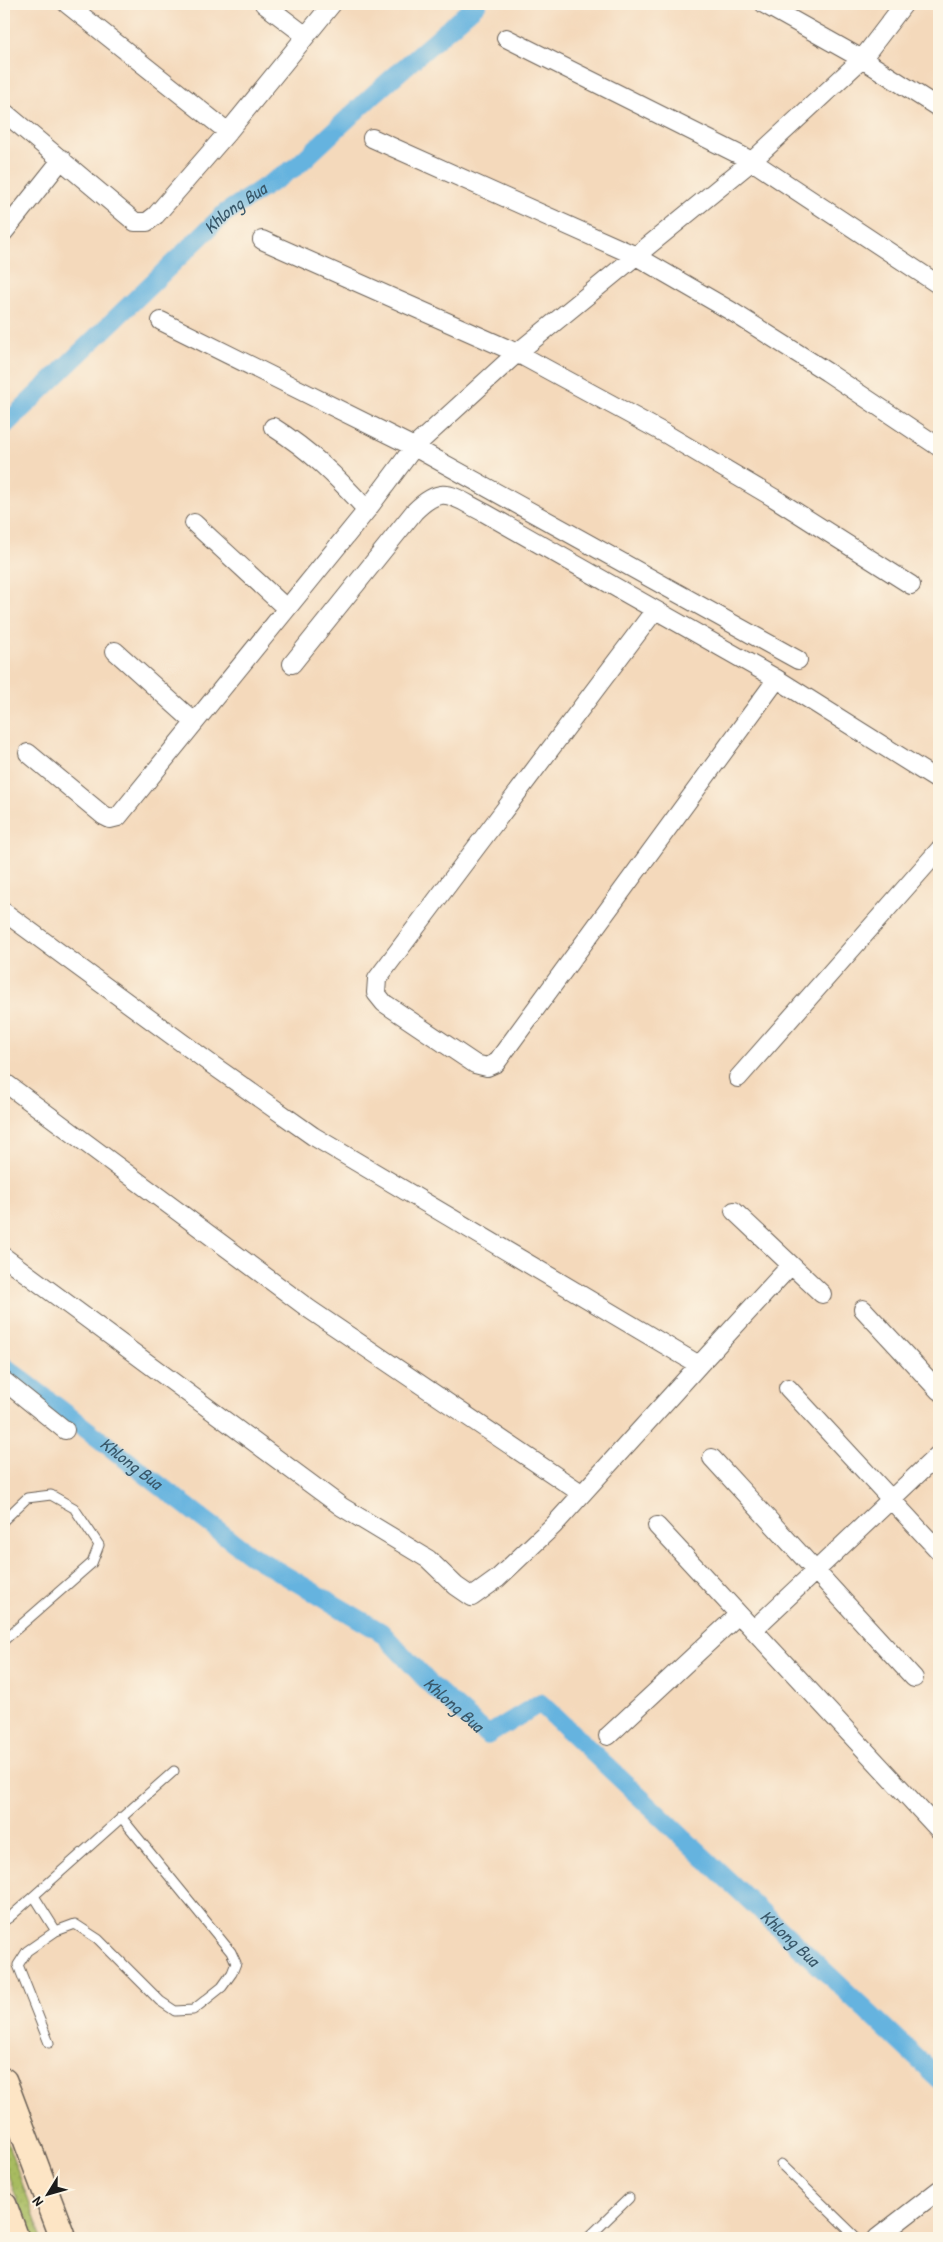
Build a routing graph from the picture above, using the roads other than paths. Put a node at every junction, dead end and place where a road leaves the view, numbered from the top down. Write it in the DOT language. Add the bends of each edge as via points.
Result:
graph roads {
  1 [pos="67,4"];
  2 [pos="264,4"];
  3 [pos="332,4"];
  4 [pos="764,4"];
  5 [pos="904,4"];
  6 [pos="306,36"];
  7 [pos="506,38"];
  8 [pos="862,59"];
  9 [pos="939,108"];
  10 [pos="4,112"];
  11 [pos="228,132"];
  12 [pos="372,138"];
  13 [pos="62,159"];
  14 [pos="752,161"];
  15 [pos="4,232"];
  16 [pos="262,240"];
  17 [pos="636,256"];
  18 [pos="939,285"];
  19 [pos="161,321"];
  20 [pos="517,353"];
  21 [pos="273,427"];
  22 [pos="414,447"];
  23 [pos="939,447"];
  24 [pos="367,510"];
  25 [pos="194,523"];
  26 [pos="911,585"];
  27 [pos="286,608"];
  28 [pos="655,610"];
  29 [pos="115,651"];
  30 [pos="798,660"];
  31 [pos="292,664"];
  32 [pos="777,679"];
  33 [pos="194,722"];
  34 [pos="28,753"];
  35 [pos="939,781"];
  36 [pos="939,850"];
  37 [pos="4,912"];
  38 [pos="738,1078"];
  39 [pos="4,1082"];
  40 [pos="734,1211"];
  41 [pos="4,1257"];
  42 [pos="791,1265"];
  43 [pos="822,1294"];
  44 [pos="863,1308"];
  45 [pos="699,1365"];
  46 [pos="4,1381"];
  47 [pos="788,1388"];
  48 [pos="939,1391"];
  49 [pos="65,1430"];
  50 [pos="939,1454"];
  51 [pos="712,1458"];
  52 [pos="582,1493"];
  53 [pos="891,1498"];
  54 [pos="4,1520"];
  55 [pos="657,1526"];
  56 [pos="939,1551"];
  57 [pos="815,1572"];
  58 [pos="738,1615"];
  59 [pos="752,1630"];
  60 [pos="4,1640"];
  61 [pos="914,1678"];
  62 [pos="608,1736"];
  63 [pos="174,1771"];
  64 [pos="121,1817"];
  65 [pos="939,1830"];
  66 [pos="34,1896"];
  67 [pos="4,1921"];
  68 [pos="56,1931"];
  69 [pos="49,2043"];
  70 [pos="4,2081"];
  71 [pos="781,2164"];
  72 [pos="939,2190"];
  73 [pos="629,2198"];
  74 [pos="4,2205"];
  75 [pos="12,2236"];
  76 [pos="63,2238"];
  77 [pos="588,2238"];
  78 [pos="857,2238"];
  79 [pos="877,2238"];
  1 -- 11 [label="street"];
  2 -- 6 [label="street"];
  3 -- 6 [label="street"];
  4 -- 8 [label="street"];
  5 -- 8 [label="street"];
  6 -- 11 [label="street"];
  7 -- 14 [label="street"];
  8 -- 9 [label="street"];
  8 -- 14 [label="street"];
  10 -- 13 [label="street"];
  11 -- 13 [label="street" via="147,222 135,222"];
  12 -- 17 [label="street"];
  13 -- 15 [label="street"];
  14 -- 17 [label="street"];
  14 -- 18 [label="street"];
  16 -- 20 [label="street"];
  17 -- 20 [label="street"];
  17 -- 23 [label="street" via="731,311"];
  19 -- 22 [label="street"];
  20 -- 22 [label="street"];
  20 -- 26 [label="street" via="758,488"];
  21 -- 24 [label="street" via="302,445"];
  22 -- 24 [label="street"];
  22 -- 30 [label="street"];
  24 -- 27 [label="street"];
  25 -- 27 [label="street"];
  27 -- 33 [label="street"];
  28 -- 31 [label="street" via="485,513 445,494 436,494 414,512"];
  28 -- 32 [label="street"];
  28 -- 32 [label="street" via="376,979 376,993 384,1003 475,1064 487,1067 496,1063"];
  29 -- 33 [label="street"];
  32 -- 35 [label="street"];
  33 -- 34 [label="street" via="118,817 110,819"];
  36 -- 38 [label="street"];
  37 -- 45 [label="street" via="313,1136"];
  39 -- 52 [label="street" via="308,1308"];
  40 -- 42 [label="street"];
  41 -- 52 [label="street" via="342,1507 428,1559 472,1597 553,1526"];
  42 -- 43 [label="street"];
  42 -- 45 [label="street"];
  44 -- 48 [label="street"];
  45 -- 52 [label="street"];
  46 -- 49 [label="street"];
  47 -- 53 [label="street"];
  50 -- 53 [label="street"];
  51 -- 57 [label="street"];
  53 -- 56 [label="street"];
  53 -- 57 [label="street"];
  54 -- 60 [label="lane" via="27,1498 51,1495 74,1508 99,1545 92,1563"];
  55 -- 58 [label="street"];
  57 -- 59 [label="street"];
  57 -- 61 [label="street"];
  58 -- 59 [label="street"];
  58 -- 62 [label="street"];
  59 -- 65 [label="street"];
  63 -- 64 [label="lane"];
  64 -- 66 [label="lane"];
  64 -- 68 [label="lane" via="230,1952 236,1962 232,1973 222,1987 193,2010 175,2011 160,2001 98,1939 75,1924"];
  66 -- 67 [label="lane"];
  66 -- 68 [label="lane"];
  68 -- 69 [label="lane" via="27,1951 18,1965"];
  70 -- 76 [label="main road"];
  71 -- 78 [label="lane"];
  72 -- 79 [label="street"];
  73 -- 77 [label="lane"];
  74 -- 75 [label="main road"];
}
